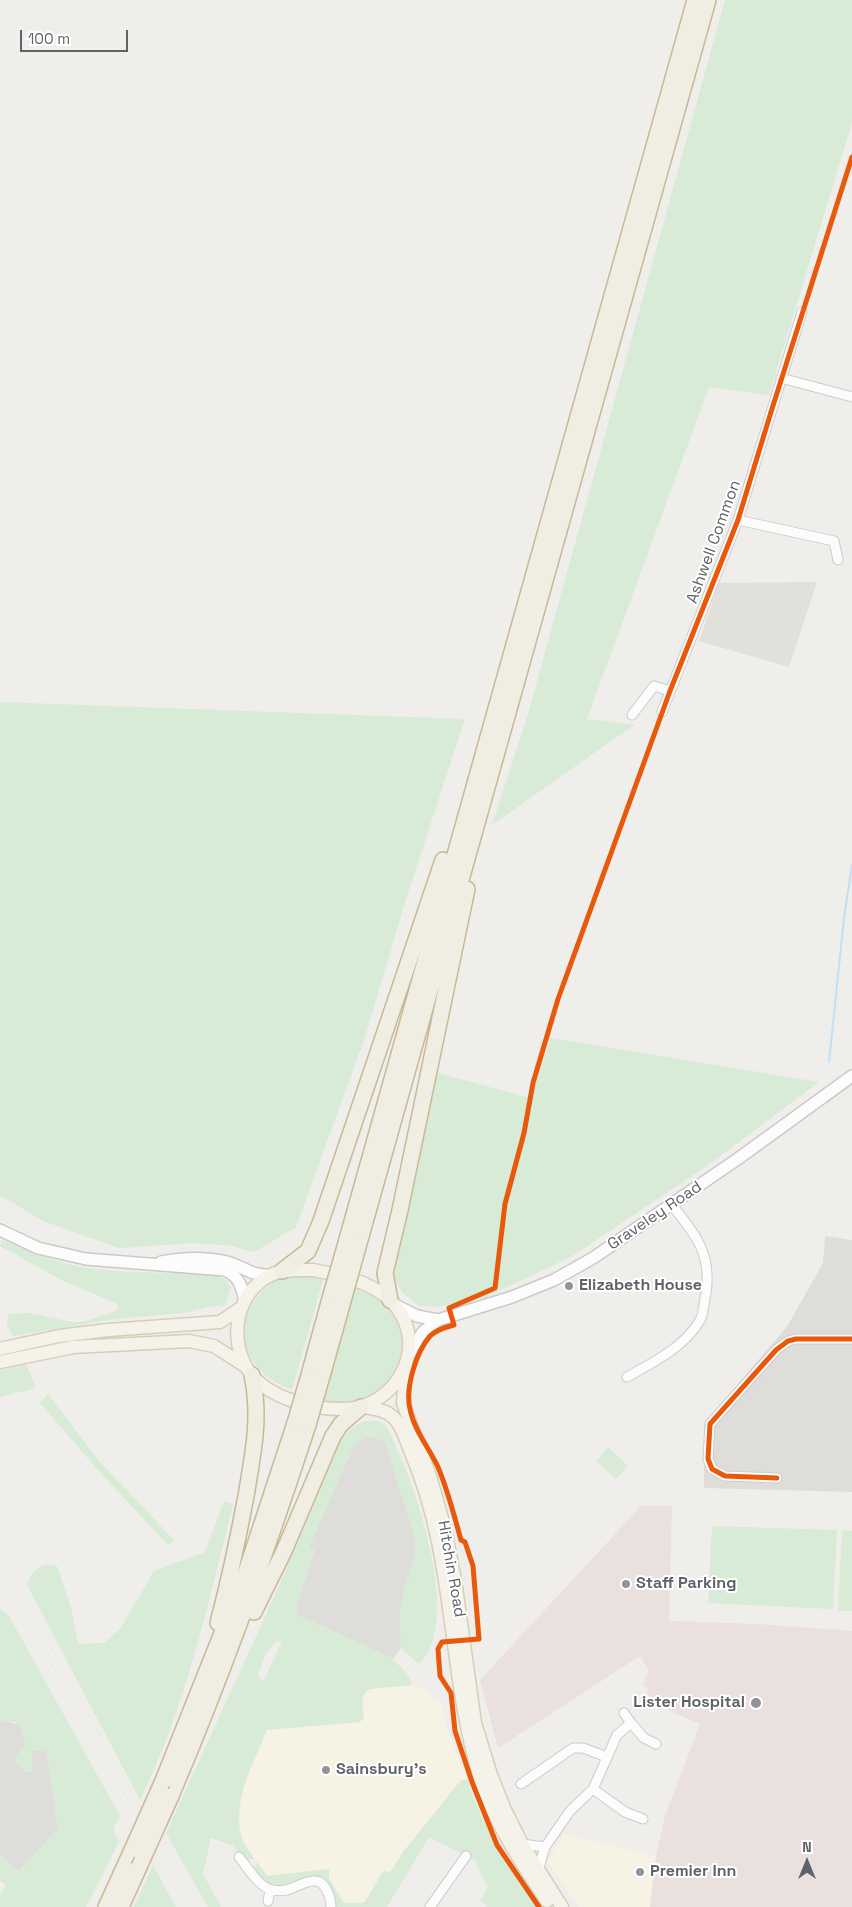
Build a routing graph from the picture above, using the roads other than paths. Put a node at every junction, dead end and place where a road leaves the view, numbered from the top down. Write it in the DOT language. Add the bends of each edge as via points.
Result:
graph roads {
  1 [pos="694,0"];
  2 [pos="708,0"];
  3 [pos="802,312"];
  4 [pos="781,378"];
  5 [pos="852,397"];
  6 [pos="738,520"];
  7 [pos="838,560"];
  8 [pos="670,691"];
  9 [pos="662,712"];
  10 [pos="632,715"];
  11 [pos="475,779"];
  12 [pos="479,816"];
  13 [pos="852,1076"];
  14 [pos="671,1204"];
  15 [pos="0,1230"];
  16 [pos="352,1245"];
  17 [pos="156,1264"];
  18 [pos="276,1273"];
  19 [pos="393,1303"];
  20 [pos="243,1304"];
  21 [pos="438,1320"];
  22 [pos="852,1339"];
  23 [pos="7,1352"];
  24 [pos="0,1362"];
  25 [pos="407,1362"];
  26 [pos="249,1370"];
  27 [pos="627,1377"];
  28 [pos="363,1407"];
  29 [pos="301,1424"];
  30 [pos="777,1478"];
  31 [pos="223,1670"];
  32 [pos="202,1685"];
  33 [pos="624,1713"];
  34 [pos="631,1723"];
  35 [pos="656,1744"];
  36 [pos="607,1757"];
  37 [pos="521,1784"];
  38 [pos="594,1789"];
  39 [pos="166,1790"];
  40 [pos="642,1819"];
  41 [pos="522,1844"];
  42 [pos="545,1847"];
  43 [pos="466,1856"];
  44 [pos="239,1857"];
  45 [pos="538,1871"];
  46 [pos="270,1890"];
  47 [pos="268,1901"];
  48 [pos="106,1907"];
  49 [pos="121,1907"];
  50 [pos="331,1907"];
  51 [pos="430,1907"];
  52 [pos="551,1907"];
  53 [pos="562,1907"];
  1 -- 11 [label="highway"];
  2 -- 12 [label="highway"];
  3 -- 4 [label="street, Ashwell Common"];
  4 -- 5 [label="street"];
  4 -- 6 [label="street, Ashwell Common"];
  6 -- 7 [label="street" via="834,541"];
  6 -- 8 [label="street, Ashwell Common"];
  8 -- 9 [label="street, Ashwell Common"];
  8 -- 10 [label="street" via="654,686"];
  11 -- 16 [label="highway"];
  11 -- 18 [label="highway" via="425,910 332,1190 308,1251"];
  12 -- 16 [label="highway"];
  12 -- 19 [label="highway" via="462,919 385,1273"];
  13 -- 14 [label="main road, Graveley Road"];
  14 -- 21 [label="main road, Graveley Road" via="593,1258 554,1280"];
  14 -- 27 [label="street" via="691,1229 706,1257 708,1274 700,1321 665,1355"];
  15 -- 17 [label="main road" via="38,1248 86,1259"];
  16 -- 29 [label="highway, bridge"];
  17 -- 18 [label="main road" via="174,1259 216,1260 257,1275"];
  17 -- 20 [label="main road" via="231,1273 241,1285"];
  18 -- 19 [label="main road" via="314,1270 336,1274 370,1286"];
  18 -- 20 [label="main road" via="254,1288"];
  19 -- 21 [label="main road" via="412,1314"];
  19 -- 25 [label="main road" via="408,1330"];
  20 -- 23 [label="main road" via="224,1320 211,1324 108,1330 30,1342"];
  20 -- 26 [label="main road" via="236,1331 240,1351"];
  21 -- 25 [label="main road, Graveley Road" via="423,1332"];
  22 -- 30 [label="street" via="788,1341 776,1350 710,1424 708,1459 716,1473 729,1477"];
  23 -- 24 [label="main road"];
  23 -- 26 [label="main road" via="38,1353 105,1344 188,1341 214,1346"];
  25 -- 28 [label="main road" via="391,1390"];
  25 -- 41 [label="main road, Hitchin Road" via="403,1404 429,1473 445,1529 475,1723 491,1775"];
  26 -- 28 [label="main road" via="272,1391 306,1404 333,1409"];
  26 -- 32 [label="highway" via="257,1399 256,1442 234,1563"];
  28 -- 31 [label="highway" via="341,1424 333,1436 280,1559"];
  28 -- 52 [label="main road, Hitchin Road" via="380,1410 396,1420 420,1474 436,1530 461,1705 481,1780 518,1856"];
  29 -- 31 [label="highway" via="257,1580"];
  29 -- 32 [label="highway"];
  31 -- 39 [label="highway"];
  32 -- 39 [label="highway"];
  33 -- 34 [label="street"];
  34 -- 35 [label="street" via="644,1738"];
  34 -- 36 [label="street" via="620,1732"];
  36 -- 37 [label="street" via="583,1748 573,1748"];
  36 -- 38 [label="street"];
  38 -- 40 [label="street" via="632,1820"];
  38 -- 42 [label="street" via="570,1811"];
  39 -- 48 [label="highway, bridge" via="132,1850"];
  39 -- 49 [label="highway, bridge" via="139,1868"];
  41 -- 42 [label="street"];
  41 -- 45 [label="main road, Hitchin Road"];
  42 -- 45 [label="street"];
  43 -- 51 [label="street"];
  44 -- 46 [label="street" via="260,1884"];
  45 -- 53 [label="main road, Hitchin Road"];
  46 -- 47 [label="street"];
  46 -- 50 [label="street" via="286,1890 316,1881 328,1893"];
}
